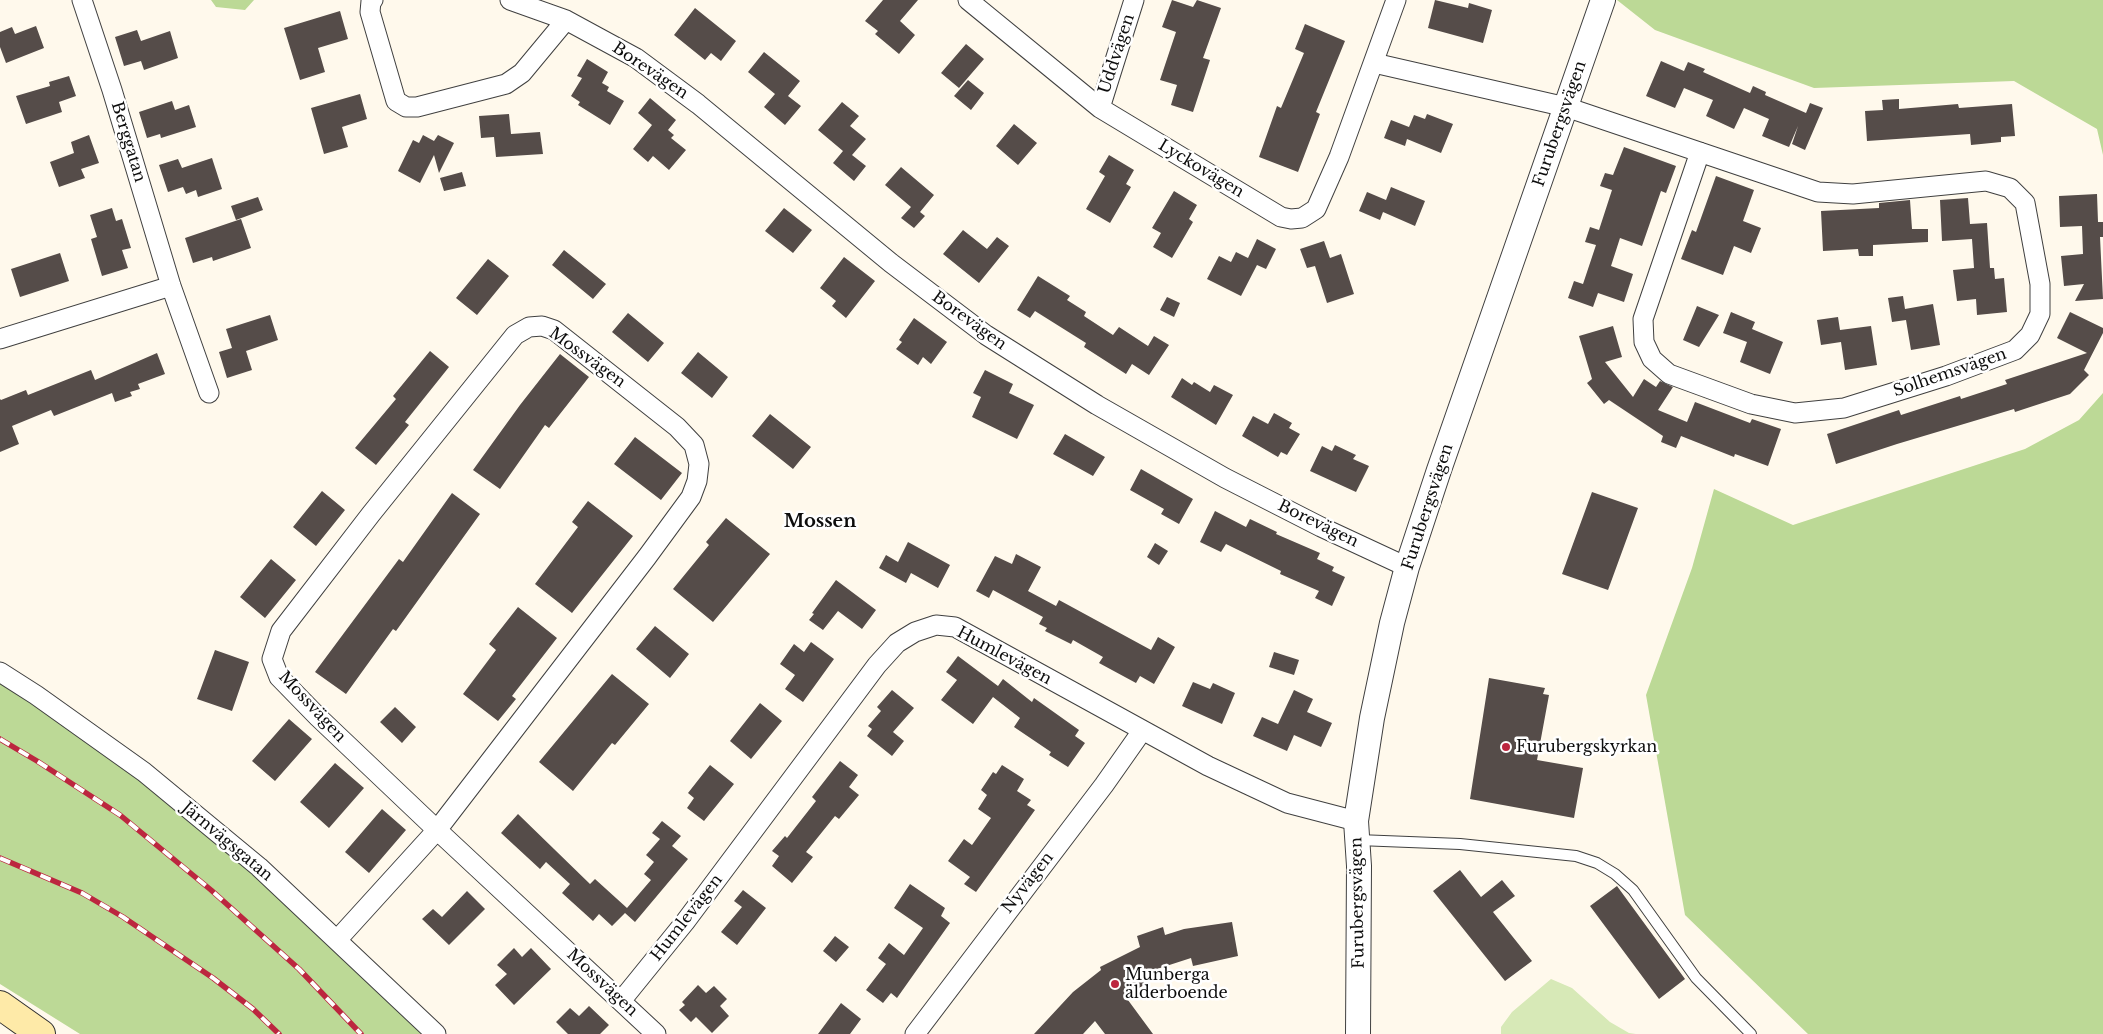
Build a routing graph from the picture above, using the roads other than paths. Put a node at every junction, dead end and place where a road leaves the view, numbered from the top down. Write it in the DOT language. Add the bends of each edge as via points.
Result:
graph roads {
  1 [pos="82,0"];
  2 [pos="373,0"];
  3 [pos="510,0"];
  4 [pos="968,0"];
  5 [pos="1134,0"];
  6 [pos="1396,0"];
  7 [pos="1603,0"];
  8 [pos="566,20"];
  9 [pos="1374,63"];
  10 [pos="1566,107"];
  11 [pos="1100,108"];
  12 [pos="1700,152"];
  13 [pos="171,286"];
  14 [pos="0,339"];
  15 [pos="209,393"];
  16 [pos="1407,567"];
  17 [pos="0,672"];
  18 [pos="1142,731"];
  19 [pos="437,830"];
  20 [pos="1357,831"];
  21 [pos="337,940"];
  22 [pos="621,1002"];
  23 [pos="0,1005"];
  24 [pos="41,1034"];
  25 [pos="436,1034"];
  26 [pos="656,1034"];
  27 [pos="914,1034"];
  28 [pos="1358,1034"];
  29 [pos="1751,1034"];
  1 -- 13 [label="street, Berggatan"];
  2 -- 8 [label="street" via="370,12 396,101 406,107 506,84 522,73"];
  3 -- 8 [label="street, Borevägen"];
  4 -- 11 [label="street, Lyckovägen"];
  5 -- 11 [label="street, Uddvägen"];
  6 -- 9 [label="street, Lyckovägen"];
  7 -- 10 [label="street, Furubergsvägen"];
  8 -- 16 [label="street, Borevägen" via="636,58 698,104 891,263 986,335 1097,405 1225,478"];
  9 -- 10 [label="street"];
  9 -- 11 [label="street, Lyckovägen" via="1316,209 1302,218 1281,217"];
  10 -- 12 [label="street, Solhemsvägen"];
  10 -- 16 [label="street, Furubergsvägen"];
  12 -- 12 [label="street, Solhemsvägen" via="1818,192 1853,194 1986,181 2010,188 2025,203 2040,284 2040,314 2030,335 2016,350 1844,408 1795,413 1751,404 1669,374 1652,359 1644,342 1643,319"];
  13 -- 14 [label="street"];
  13 -- 15 [label="street, Berggatan"];
  16 -- 20 [label="street, Furubergsvägen" via="1381,672"];
  17 -- 21 [label="street, Järnvägsgatan" via="144,772 259,867"];
  18 -- 20 [label="street, Humlevägen" via="1287,803"];
  18 -- 22 [label="street, Humlevägen" via="955,627 936,625 915,632 897,643 877,665 685,922"];
  18 -- 27 [label="street, Nyvägen"];
  19 -- 19 [label="street, Mossvägen" via="647,557 690,497 697,481 694,445 677,427 554,330 542,326 515,335 281,631 272,659 285,684"];
  19 -- 21 [label="street, Mossvägen"];
  19 -- 22 [label="street, Mossvägen"];
  20 -- 28 [label="street, Furubergsvägen" via="1360,866"];
  20 -- 29 [label="lane" via="1576,856 1597,863 1633,890 1696,978"];
  21 -- 25 [label="street, Järnvägsgatan"];
  22 -- 26 [label="street, Mossvägen"];
  23 -- 24 [label="main road"];
}
